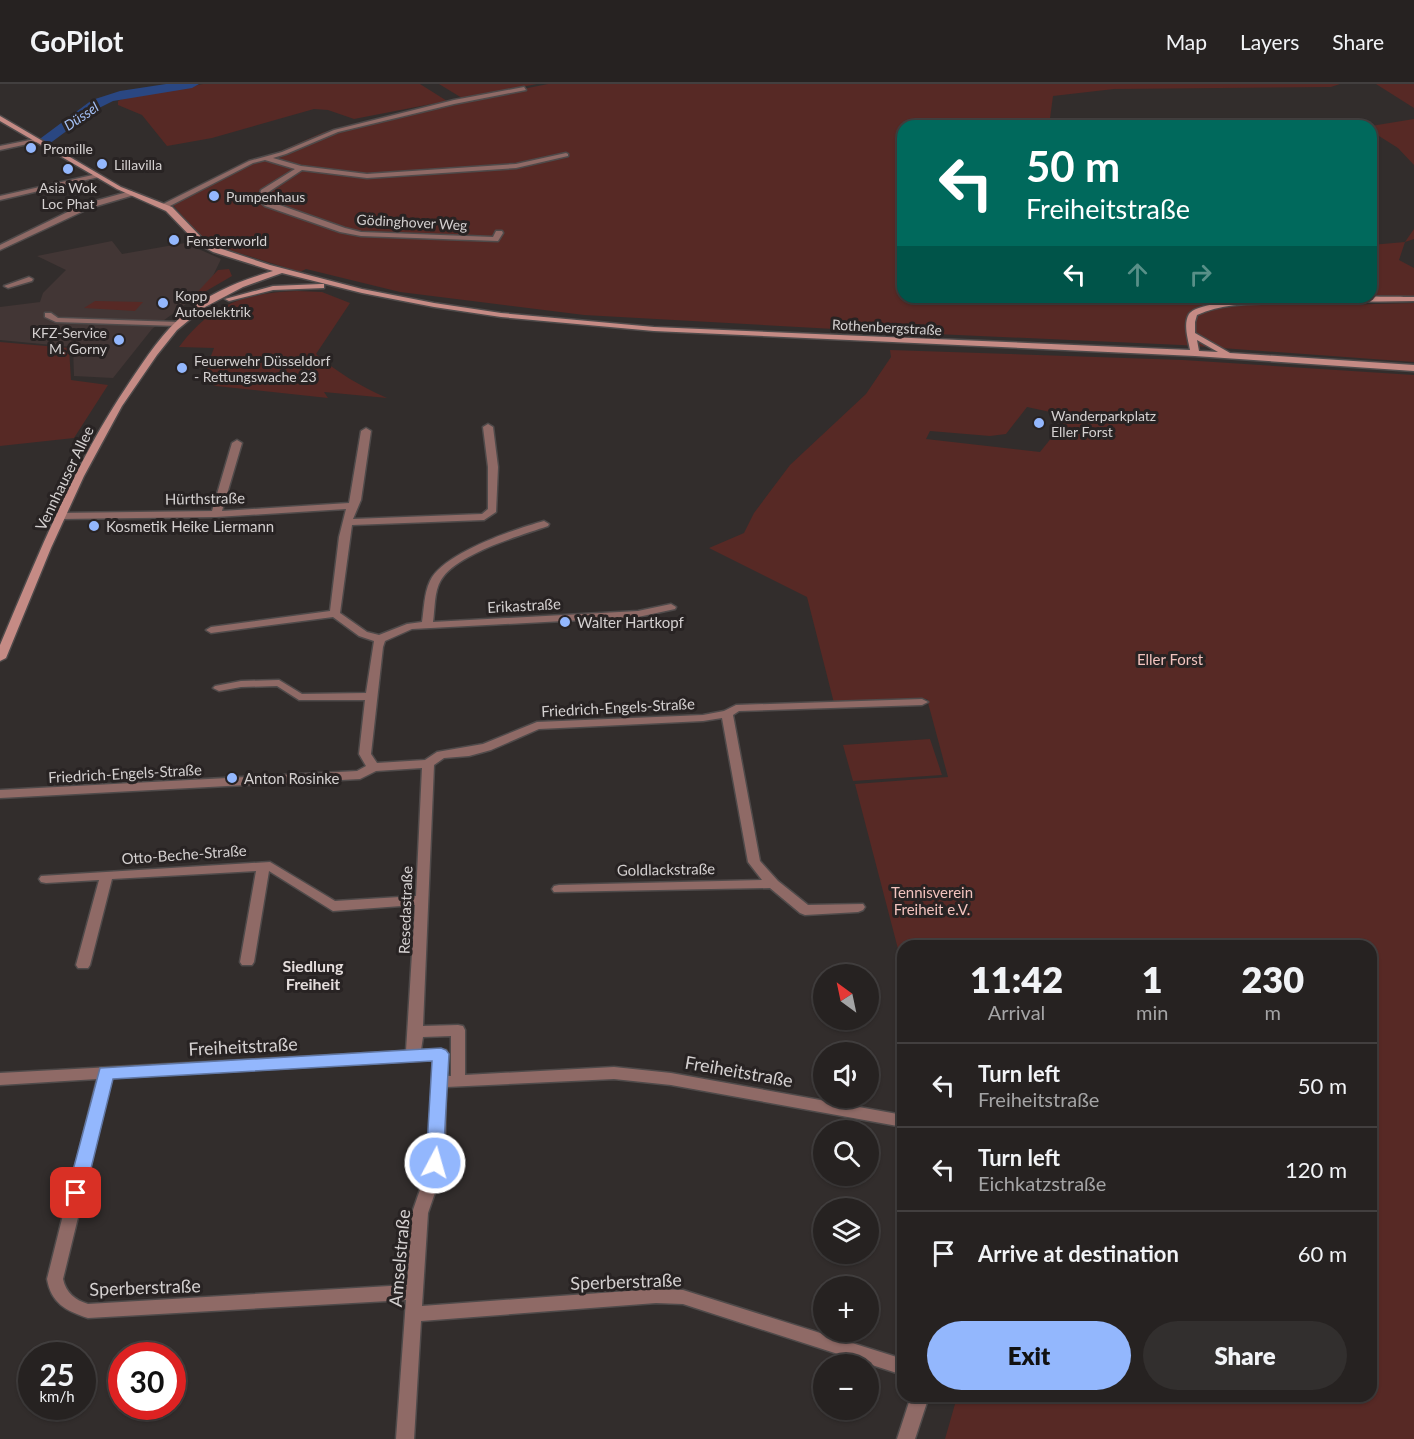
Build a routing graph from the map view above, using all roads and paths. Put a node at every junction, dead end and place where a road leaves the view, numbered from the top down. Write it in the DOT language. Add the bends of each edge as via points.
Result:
graph roads {
  1 [pos="524,89"];
  2 [pos="0,118"];
  3 [pos="35,141"];
  4 [pos="0,148"];
  5 [pos="566,155"];
  6 [pos="263,159"];
  7 [pos="301,168"];
  8 [pos="97,176"];
  9 [pos="131,193"];
  10 [pos="0,198"];
  11 [pos="163,206"];
  12 [pos="499,233"];
  13 [pos="476,239"];
  14 [pos="445,242"];
  15 [pos="0,248"];
  16 [pos="223,253"];
  17 [pos="281,271"];
  18 [pos="29,279"];
  19 [pos="7,286"];
  20 [pos="290,286"];
  21 [pos="230,290"];
  22 [pos="362,291"];
  23 [pos="1414,299"];
  24 [pos="1377,300"];
  25 [pos="1220,303"];
  26 [pos="199,308"];
  27 [pos="48,315"];
  28 [pos="178,324"];
  29 [pos="1193,335"];
  30 [pos="1195,353"];
  31 [pos="1232,356"];
  32 [pos="1414,368"];
  33 [pos="488,427"];
  34 [pos="366,431"];
  35 [pos="237,443"];
  36 [pos="350,506"];
  37 [pos="216,514"];
  38 [pos="60,516"];
  39 [pos="347,522"];
  40 [pos="544,524"];
  41 [pos="671,607"];
  42 [pos="335,614"];
  43 [pos="427,625"];
  44 [pos="211,630"];
  45 [pos="380,639"];
  46 [pos="0,658"];
  47 [pos="219,688"];
  48 [pos="372,696"];
  49 [pos="922,702"];
  50 [pos="727,714"];
  51 [pos="428,764"];
  52 [pos="373,767"];
  53 [pos="0,794"];
  54 [pos="263,866"];
  55 [pos="107,875"];
  56 [pos="46,879"];
  57 [pos="773,884"];
  58 [pos="559,889"];
  59 [pos="422,900"];
  60 [pos="858,907"];
  61 [pos="247,962"];
  62 [pos="83,965"];
  63 [pos="416,1032"];
  64 [pos="413,1056"];
  65 [pos="106,1073"];
  66 [pos="0,1079"];
  67 [pos="458,1081"];
  68 [pos="439,1082"];
  69 [pos="897,1120"];
  70 [pos="414,1292"];
  71 [pos="413,1314"];
  72 [pos="897,1365"];
  73 [pos="918,1402"];
  74 [pos="405,1439"];
  75 [pos="906,1439"];
  1 -- 6 [label="street" via="373,120"];
  2 -- 3 [label="main road"];
  3 -- 4 [label="street"];
  3 -- 8 [label="main road"];
  5 -- 7 [label="street" via="516,166 367,176"];
  6 -- 7 [label="street"];
  6 -- 11 [label="street"];
  7 -- 13 [label="street, Gödinghover Weg" via="261,198 268,204 354,233"];
  8 -- 9 [label="main road"];
  8 -- 10 [label="street"];
  9 -- 11 [label="main road"];
  9 -- 15 [label="street" via="87,206"];
  11 -- 16 [label="main road" via="201,242"];
  12 -- 13 [label="street, Gödinghover Weg" via="495,239"];
  13 -- 14 [label="street, Gödinghover Weg"];
  16 -- 17 [label="main road, Rothenbergstraße"];
  16 -- 21 [label="main road" via="247,271 246,278"];
  17 -- 21 [label="main road, Vennhauser Allee"];
  17 -- 22 [label="main road, Rothenbergstraße"];
  17 -- 26 [label="main road, Vennhauser Allee" via="272,279"];
  18 -- 19 [label="street"];
  20 -- 22 [label="main road, Rothenbergstraße"];
  20 -- 26 [label="main road, Vennhauser Allee" via="250,292"];
  21 -- 26 [label="main road, Vennhauser Allee"];
  22 -- 30 [label="main road, Rothenbergstraße" via="501,315 654,329"];
  23 -- 24 [label="main road"];
  25 -- 29 [label="main road" via="1194,313"];
  26 -- 28 [label="main road, Vennhauser Allee"];
  27 -- 28 [label="street" via="56,320"];
  28 -- 38 [label="main road, Vennhauser Allee" via="118,405"];
  29 -- 30 [label="main road"];
  29 -- 31 [label="main road"];
  30 -- 31 [label="main road, Rothenbergstraße"];
  31 -- 32 [label="main road, Rothenbergstraße"];
  33 -- 39 [label="street" via="493,467 491,514"];
  34 -- 36 [label="street" via="356,500"];
  35 -- 37 [label="street"];
  36 -- 37 [label="street, Hürthstraße"];
  36 -- 39 [label="street"];
  37 -- 38 [label="street, Hürthstraße"];
  38 -- 46 [label="main road, Vennhauser Allee"];
  39 -- 42 [label="street"];
  40 -- 43 [label="street" via="454,562 435,581"];
  41 -- 43 [label="street, Erikastraße" via="638,614"];
  42 -- 44 [label="street"];
  42 -- 45 [label="street" via="363,634"];
  43 -- 45 [label="street, Erikastraße" via="395,631"];
  45 -- 48 [label="street"];
  47 -- 48 [label="street" via="279,683 299,697"];
  48 -- 52 [label="street" via="365,754"];
  49 -- 50 [label="street, Friedrich-Engels-Straße" via="736,708"];
  50 -- 51 [label="street, Friedrich-Engels-Straße" via="537,726 487,747 441,755"];
  50 -- 57 [label="street" via="754,862"];
  51 -- 52 [label="street, Friedrich-Engels-Straße"];
  51 -- 59 [label="street, Resedastraße"];
  52 -- 53 [label="street, Friedrich-Engels-Straße" via="360,775"];
  54 -- 55 [label="street, Otto-Beche-Straße"];
  54 -- 59 [label="street, Otto-Beche-Straße" via="270,866 333,906"];
  54 -- 61 [label="street, Otto-Beche-Straße"];
  55 -- 56 [label="street, Otto-Beche-Straße"];
  55 -- 62 [label="street, Otto-Beche-Straße"];
  57 -- 58 [label="street, Goldlackstraße"];
  57 -- 60 [label="street" via="805,910"];
  59 -- 63 [label="street, Resedastraße"];
  63 -- 64 [label="street, Resedastraße"];
  63 -- 67 [label="street" via="458,1030"];
  64 -- 65 [label="street, Freiheitstraße"];
  64 -- 68 [label="street, Freiheitstraße" via="441,1054"];
  65 -- 66 [label="street, Freiheitstraße"];
  65 -- 70 [label="street, Sperberstraße" via="55,1279 61,1297 69,1305 88,1311"];
  67 -- 68 [label="street, Freiheitstraße"];
  67 -- 69 [label="street, Freiheitstraße" via="614,1073 671,1079"];
  68 -- 70 [label="street, Amselstraße" via="437,1147 420,1213"];
  70 -- 71 [label="street, Amselstraße"];
  71 -- 72 [label="street, Sperberstraße" via="683,1297"];
  71 -- 74 [label="street, Amselstraße"];
  73 -- 75 [label="street"];
}
